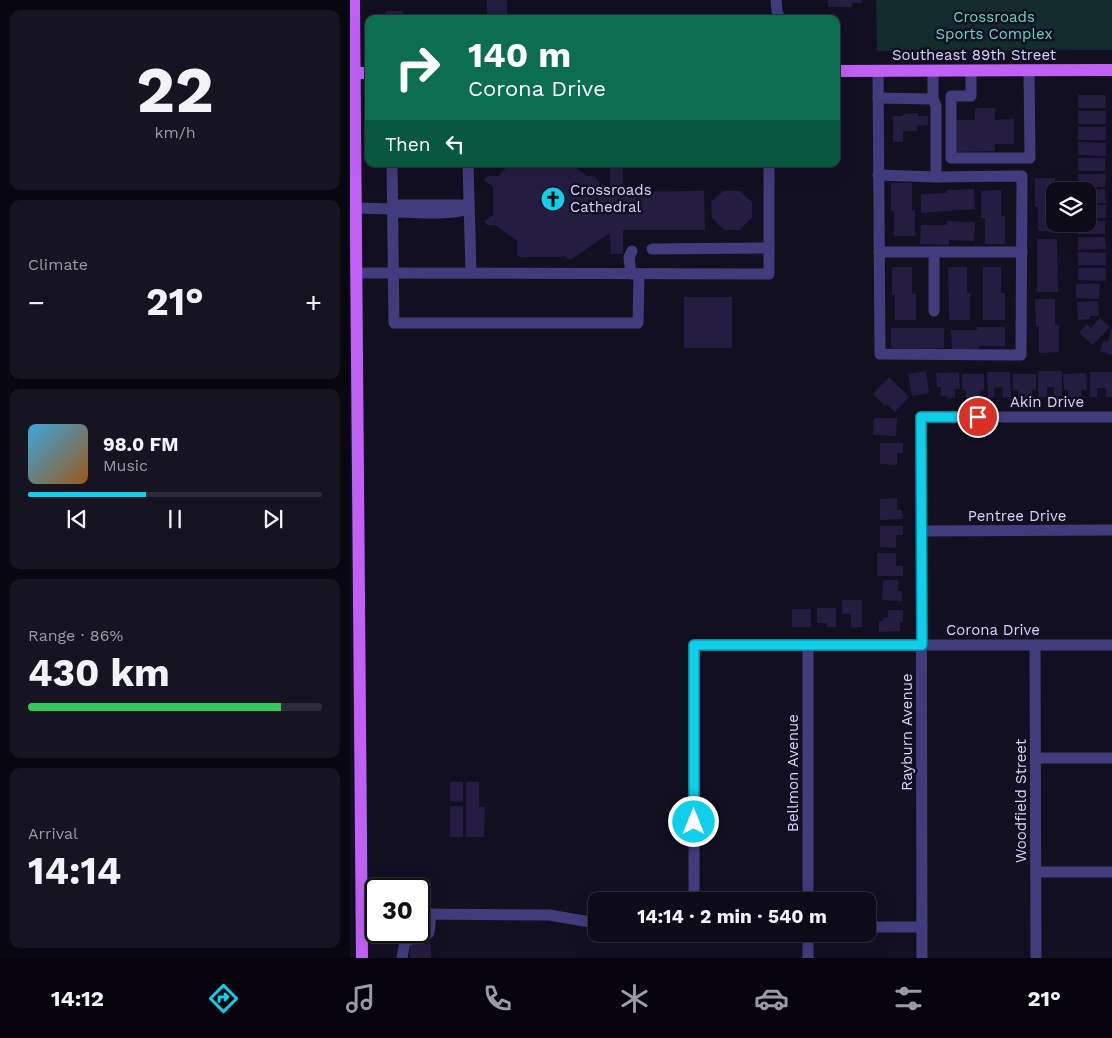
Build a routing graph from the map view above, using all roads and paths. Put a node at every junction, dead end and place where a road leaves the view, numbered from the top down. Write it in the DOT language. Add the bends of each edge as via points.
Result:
graph roads {
  1 [pos="354,0"];
  2 [pos="776,0"];
  3 [pos="778,15"];
  4 [pos="1029,70"];
  5 [pos="1112,70"];
  6 [pos="840,71"];
  7 [pos="878,71"];
  8 [pos="933,71"];
  9 [pos="971,71"];
  10 [pos="352,73"];
  11 [pos="365,73"];
  12 [pos="878,98"];
  13 [pos="933,98"];
  14 [pos="392,167"];
  15 [pos="468,167"];
  16 [pos="769,167"];
  17 [pos="878,175"];
  18 [pos="936,177"];
  19 [pos="356,208"];
  20 [pos="469,208"];
  21 [pos="392,209"];
  22 [pos="769,248"];
  23 [pos="652,249"];
  24 [pos="632,251"];
  25 [pos="879,252"];
  26 [pos="934,252"];
  27 [pos="1022,252"];
  28 [pos="353,272"];
  29 [pos="471,272"];
  30 [pos="394,273"];
  31 [pos="635,274"];
  32 [pos="934,312"];
  33 [pos="1112,416"];
  34 [pos="921,417"];
  35 [pos="1112,530"];
  36 [pos="921,531"];
  37 [pos="355,605"];
  38 [pos="808,645"];
  39 [pos="922,645"];
  40 [pos="1035,645"];
  41 [pos="1112,645"];
  42 [pos="1036,758"];
  43 [pos="1112,758"];
  44 [pos="1036,872"];
  45 [pos="1112,872"];
  46 [pos="694,892"];
  47 [pos="808,892"];
  48 [pos="356,912"];
  49 [pos="431,914"];
  50 [pos="588,922"];
  51 [pos="876,927"];
  52 [pos="922,927"];
  53 [pos="808,942"];
  54 [pos="362,958"];
  55 [pos="402,958"];
  56 [pos="808,958"];
  57 [pos="922,958"];
  58 [pos="1036,958"];
  1 -- 10 [label="main road"];
  2 -- 3 [label="street"];
  4 -- 5 [label="main road, Southeast 89th Street"];
  4 -- 9 [label="main road, Southeast 89th Street"];
  4 -- 9 [label="street" via="1030,158 951,158 951,96 971,96"];
  6 -- 7 [label="main road, Southeast 89th Street"];
  7 -- 8 [label="main road, Southeast 89th Street"];
  7 -- 12 [label="street"];
  8 -- 9 [label="main road, Southeast 89th Street"];
  8 -- 13 [label="street"];
  10 -- 11 [label="main road"];
  10 -- 19 [label="main road"];
  12 -- 13 [label="street"];
  12 -- 17 [label="street"];
  13 -- 18 [label="street" via="936,106"];
  14 -- 21 [label="street"];
  15 -- 20 [label="street"];
  16 -- 22 [label="street"];
  17 -- 18 [label="street"];
  17 -- 25 [label="street"];
  18 -- 27 [label="street" via="1022,176"];
  19 -- 21 [label="street"];
  19 -- 28 [label="main road"];
  20 -- 21 [label="street" via="462,212 398,212"];
  20 -- 29 [label="street"];
  21 -- 30 [label="street"];
  22 -- 23 [label="street"];
  22 -- 31 [label="street" via="769,274"];
  24 -- 31 [label="street" via="629,257"];
  25 -- 26 [label="street"];
  25 -- 27 [label="street" via="880,354 1021,355"];
  26 -- 27 [label="street"];
  26 -- 32 [label="street"];
  28 -- 30 [label="street"];
  28 -- 37 [label="main road"];
  29 -- 30 [label="street"];
  29 -- 31 [label="street"];
  30 -- 31 [label="street" via="394,323 638,323"];
  33 -- 34 [label="street, Akin Drive"];
  34 -- 36 [label="street, Rayburn Avenue"];
  35 -- 36 [label="street, Pentree Drive"];
  36 -- 39 [label="street, Rayburn Avenue"];
  37 -- 48 [label="main road"];
  38 -- 39 [label="street, Corona Drive"];
  38 -- 46 [label="street, Corona Drive" via="694,645"];
  38 -- 47 [label="street, Bellmon Avenue"];
  39 -- 40 [label="street, Corona Drive"];
  39 -- 52 [label="street, Rayburn Avenue"];
  40 -- 41 [label="street, Corona Drive"];
  40 -- 42 [label="street, Woodfield Street"];
  42 -- 43 [label="street"];
  42 -- 44 [label="street, Woodfield Street"];
  44 -- 45 [label="street"];
  44 -- 58 [label="street, Woodfield Street"];
  48 -- 54 [label="main road"];
  49 -- 50 [label="street" via="549,915"];
  49 -- 55 [label="street" via="429,933 405,941"];
  51 -- 52 [label="street"];
  52 -- 57 [label="street, Rayburn Avenue"];
  53 -- 56 [label="street"];
}
